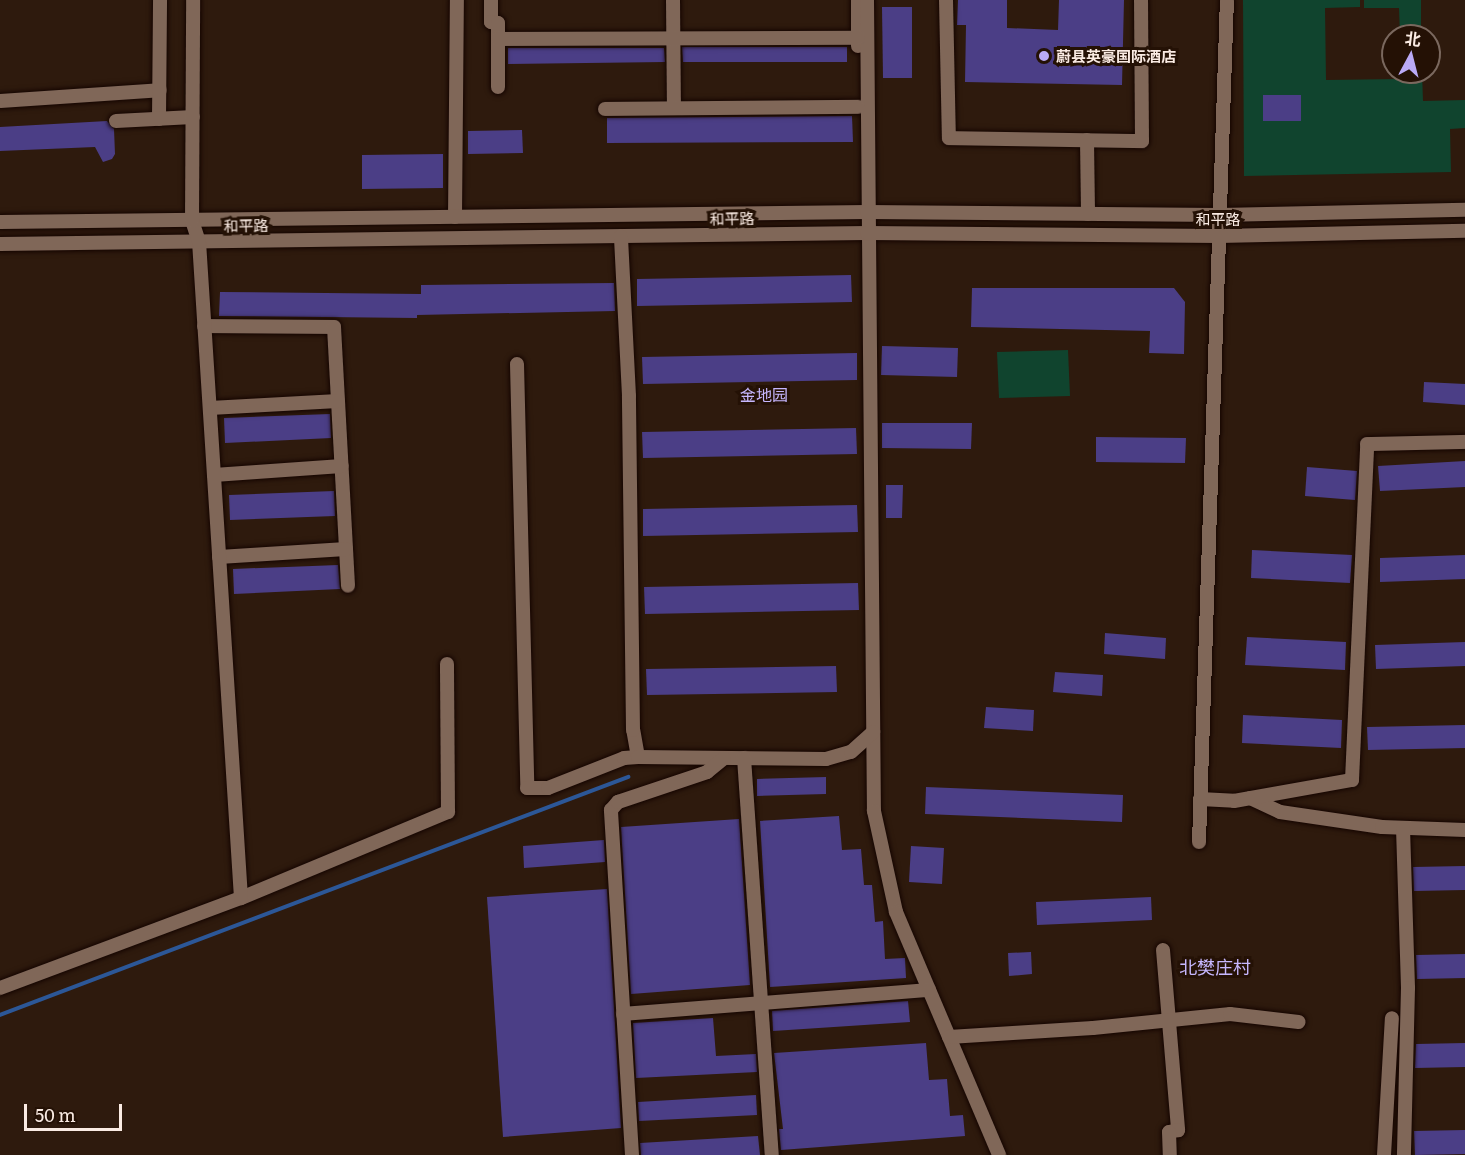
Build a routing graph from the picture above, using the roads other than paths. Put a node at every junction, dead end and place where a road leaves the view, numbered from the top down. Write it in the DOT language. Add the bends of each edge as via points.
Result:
graph roads {
  1 [pos="160,0"];
  2 [pos="193,0"];
  3 [pos="457,0"];
  4 [pos="491,0"];
  5 [pos="673,0"];
  6 [pos="858,0"];
  7 [pos="867,0"];
  8 [pos="946,0"];
  9 [pos="1141,0"];
  10 [pos="1227,0"];
  11 [pos="858,38"];
  12 [pos="498,39"];
  13 [pos="673,39"];
  14 [pos="498,87"];
  15 [pos="160,90"];
  16 [pos="0,101"];
  17 [pos="858,107"];
  18 [pos="674,108"];
  19 [pos="605,109"];
  20 [pos="193,117"];
  21 [pos="159,119"];
  22 [pos="116,121"];
  23 [pos="1088,140"];
  24 [pos="858,146"];
  25 [pos="1465,210"];
  26 [pos="867,212"];
  27 [pos="1088,214"];
  28 [pos="1220,215"];
  29 [pos="455,217"];
  30 [pos="192,221"];
  31 [pos="0,222"];
  32 [pos="1465,231"];
  33 [pos="867,233"];
  34 [pos="621,236"];
  35 [pos="1219,236"];
  36 [pos="199,242"];
  37 [pos="0,244"];
  38 [pos="204,326"];
  39 [pos="517,363"];
  40 [pos="338,401"];
  41 [pos="210,408"];
  42 [pos="1465,442"];
  43 [pos="342,466"];
  44 [pos="214,475"];
  45 [pos="346,549"];
  46 [pos="219,557"];
  47 [pos="348,586"];
  48 [pos="447,663"];
  49 [pos="873,732"];
  50 [pos="638,757"];
  51 [pos="724,758"];
  52 [pos="744,758"];
  53 [pos="1250,798"];
  54 [pos="1200,800"];
  55 [pos="1403,828"];
  56 [pos="1465,830"];
  57 [pos="1199,842"];
  58 [pos="241,898"];
  59 [pos="1164,950"];
  60 [pos="0,988"];
  61 [pos="929,990"];
  62 [pos="761,1003"];
  63 [pos="623,1014"];
  64 [pos="1392,1017"];
  65 [pos="1169,1020"];
  66 [pos="1299,1022"];
  67 [pos="949,1037"];
  68 [pos="632,1155"];
  69 [pos="772,1155"];
  70 [pos="999,1155"];
  71 [pos="1170,1155"];
  72 [pos="1384,1155"];
  73 [pos="1404,1155"];
  1 -- 15 [label="street"];
  2 -- 20 [label="street"];
  3 -- 29 [label="street"];
  4 -- 12 [label="street" via="490,22 498,23"];
  5 -- 13 [label="street"];
  6 -- 11 [label="street"];
  7 -- 26 [label="street"];
  8 -- 23 [label="street" via="950,138"];
  9 -- 23 [label="street" via="1142,141"];
  10 -- 28 [label="street"];
  11 -- 13 [label="street"];
  11 -- 17 [label="street"];
  12 -- 13 [label="street"];
  12 -- 14 [label="street"];
  13 -- 18 [label="street"];
  15 -- 16 [label="street"];
  15 -- 21 [label="street"];
  17 -- 18 [label="street"];
  17 -- 24 [label="street"];
  18 -- 19 [label="street"];
  20 -- 21 [label="street"];
  20 -- 30 [label="street"];
  21 -- 22 [label="street"];
  23 -- 27 [label="street"];
  25 -- 28 [label="street, 和平路"];
  26 -- 27 [label="street, 和平路"];
  26 -- 29 [label="street, 和平路"];
  26 -- 33 [label="street"];
  27 -- 28 [label="street, 和平路"];
  28 -- 35 [label="street"];
  29 -- 30 [label="street, 和平路"];
  30 -- 31 [label="street, 和平路"];
  30 -- 36 [label="street"];
  32 -- 35 [label="street, 和平路"];
  33 -- 34 [label="street, 和平路"];
  33 -- 35 [label="street, 和平路"];
  33 -- 49 [label="street"];
  34 -- 36 [label="street, 和平路"];
  34 -- 50 [label="street" via="629,396 633,730"];
  35 -- 54 [label="street"];
  36 -- 37 [label="street, 和平路"];
  36 -- 38 [label="street"];
  38 -- 40 [label="street" via="334,327"];
  38 -- 41 [label="street"];
  39 -- 50 [label="street" via="527,788 548,788 624,758"];
  40 -- 41 [label="street"];
  40 -- 43 [label="street"];
  41 -- 44 [label="street"];
  42 -- 53 [label="street" via="1367,444 1352,780"];
  43 -- 44 [label="street"];
  43 -- 45 [label="street"];
  44 -- 46 [label="street"];
  45 -- 46 [label="street"];
  45 -- 47 [label="street"];
  46 -- 58 [label="street"];
  48 -- 58 [label="street" via="448,812"];
  49 -- 52 [label="street" via="851,752 826,759"];
  49 -- 61 [label="street" via="874,811 896,912"];
  50 -- 51 [label="street"];
  51 -- 52 [label="street"];
  51 -- 63 [label="street" via="707,772 618,802 611,810"];
  52 -- 62 [label="street"];
  53 -- 54 [label="street"];
  53 -- 55 [label="street" via="1280,812"];
  54 -- 57 [label="street"];
  55 -- 56 [label="street"];
  55 -- 73 [label="street" via="1408,988"];
  58 -- 60 [label="street"];
  59 -- 65 [label="street"];
  61 -- 62 [label="street"];
  61 -- 67 [label="street"];
  62 -- 63 [label="street"];
  62 -- 69 [label="street"];
  63 -- 68 [label="street"];
  64 -- 72 [label="street"];
  65 -- 66 [label="street" via="1230,1014"];
  65 -- 67 [label="street"];
  65 -- 71 [label="street" via="1178,1130 1169,1132"];
  67 -- 70 [label="street"];
}
